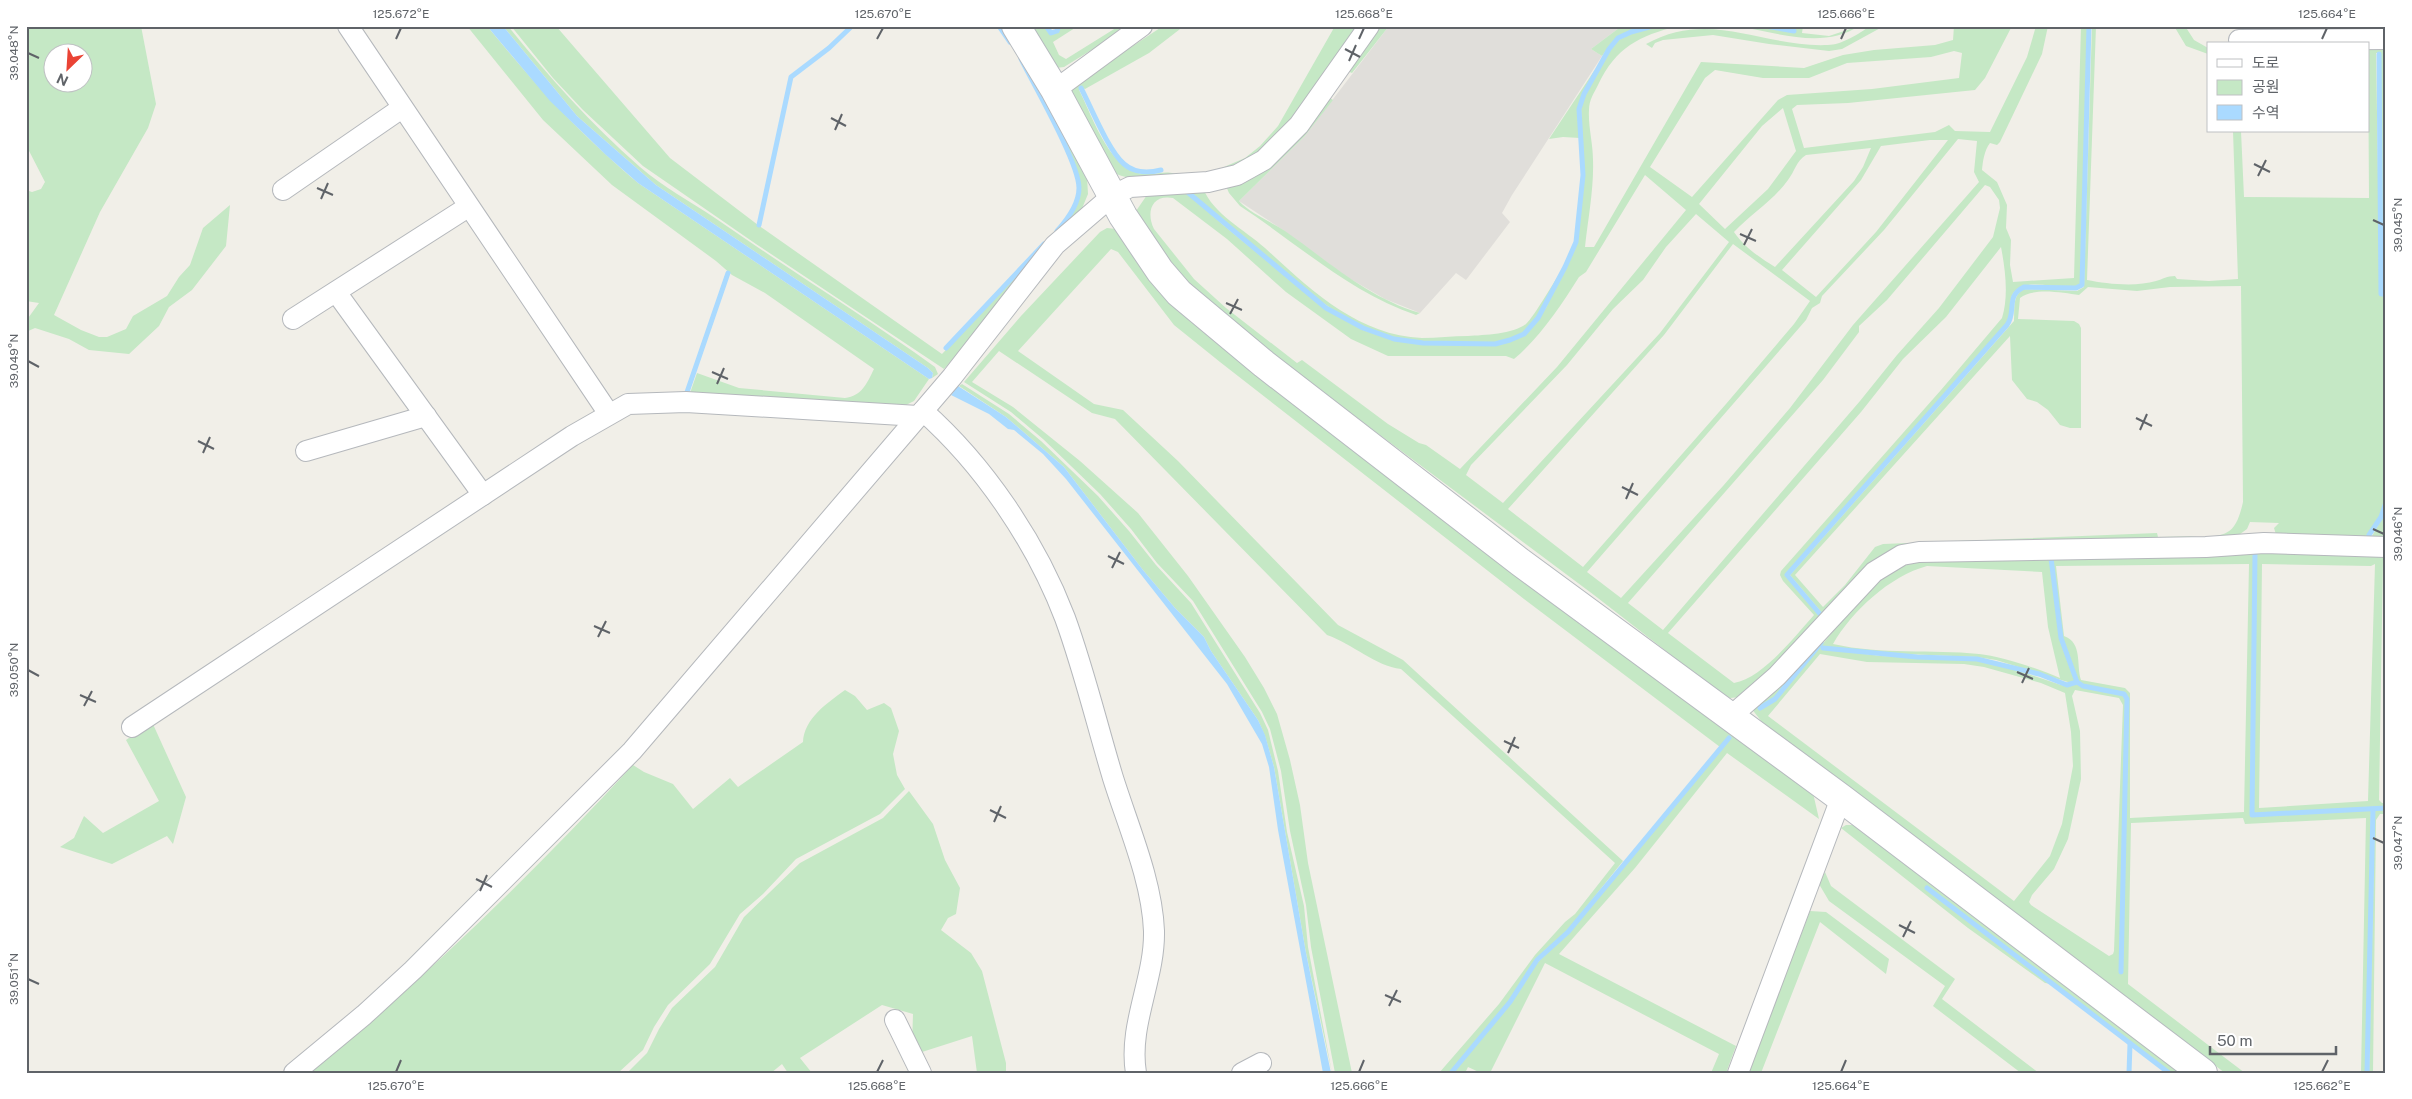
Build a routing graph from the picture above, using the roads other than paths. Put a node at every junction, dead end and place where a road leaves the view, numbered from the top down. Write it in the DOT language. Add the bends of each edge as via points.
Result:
graph roads {
  1 [pos="348,26"];
  2 [pos="1016,26"];
  3 [pos="1142,26"];
  4 [pos="1369,26"];
  5 [pos="2383,35"];
  6 [pos="2239,40"];
  7 [pos="1055,90"];
  8 [pos="402,108"];
  9 [pos="282,190"];
  10 [pos="1112,196"];
  11 [pos="468,207"];
  12 [pos="336,292"];
  13 [pos="293,319"];
  14 [pos="921,413"];
  15 [pos="609,414"];
  16 [pos="426,416"];
  17 [pos="306,451"];
  18 [pos="483,495"];
  19 [pos="2386,547"];
  20 [pos="1730,717"];
  21 [pos="132,727"];
  22 [pos="1841,798"];
  23 [pos="895,1020"];
  24 [pos="1261,1064"];
  25 [pos="294,1073"];
  26 [pos="922,1073"];
  27 [pos="1136,1073"];
  28 [pos="1242,1073"];
  29 [pos="1738,1073"];
  30 [pos="2202,1073"];
  1 -- 8 [label="street"];
  2 -- 7 [label="main road"];
  3 -- 7 [label="street"];
  4 -- 10 [label="street" via="1299,125 1264,160 1227,178 1130,187"];
  5 -- 6 [label="street"];
  7 -- 10 [label="main road"];
  8 -- 9 [label="street"];
  8 -- 11 [label="street"];
  10 -- 14 [label="street" via="1055,245"];
  10 -- 20 [label="main road" via="1160,271 1179,293 1218,327 1512,556"];
  11 -- 12 [label="street"];
  11 -- 15 [label="street"];
  12 -- 13 [label="street"];
  12 -- 16 [label="street"];
  14 -- 15 [label="street" via="686,402 628,404"];
  14 -- 25 [label="street" via="632,751 413,970"];
  14 -- 27 [label="street" via="947,432 988,479 1041,565 1065,618 1083,672 1145,877 1154,930 1153,956 1136,1034"];
  15 -- 18 [label="street"];
  16 -- 17 [label="street"];
  16 -- 18 [label="street"];
  18 -- 21 [label="street"];
  19 -- 20 [label="street" via="2264,543 1902,555 1857,587 1777,676"];
  20 -- 22 [label="main road"];
  22 -- 29 [label="street"];
  22 -- 30 [label="main road"];
  23 -- 26 [label="street"];
  24 -- 28 [label="street"];
}
